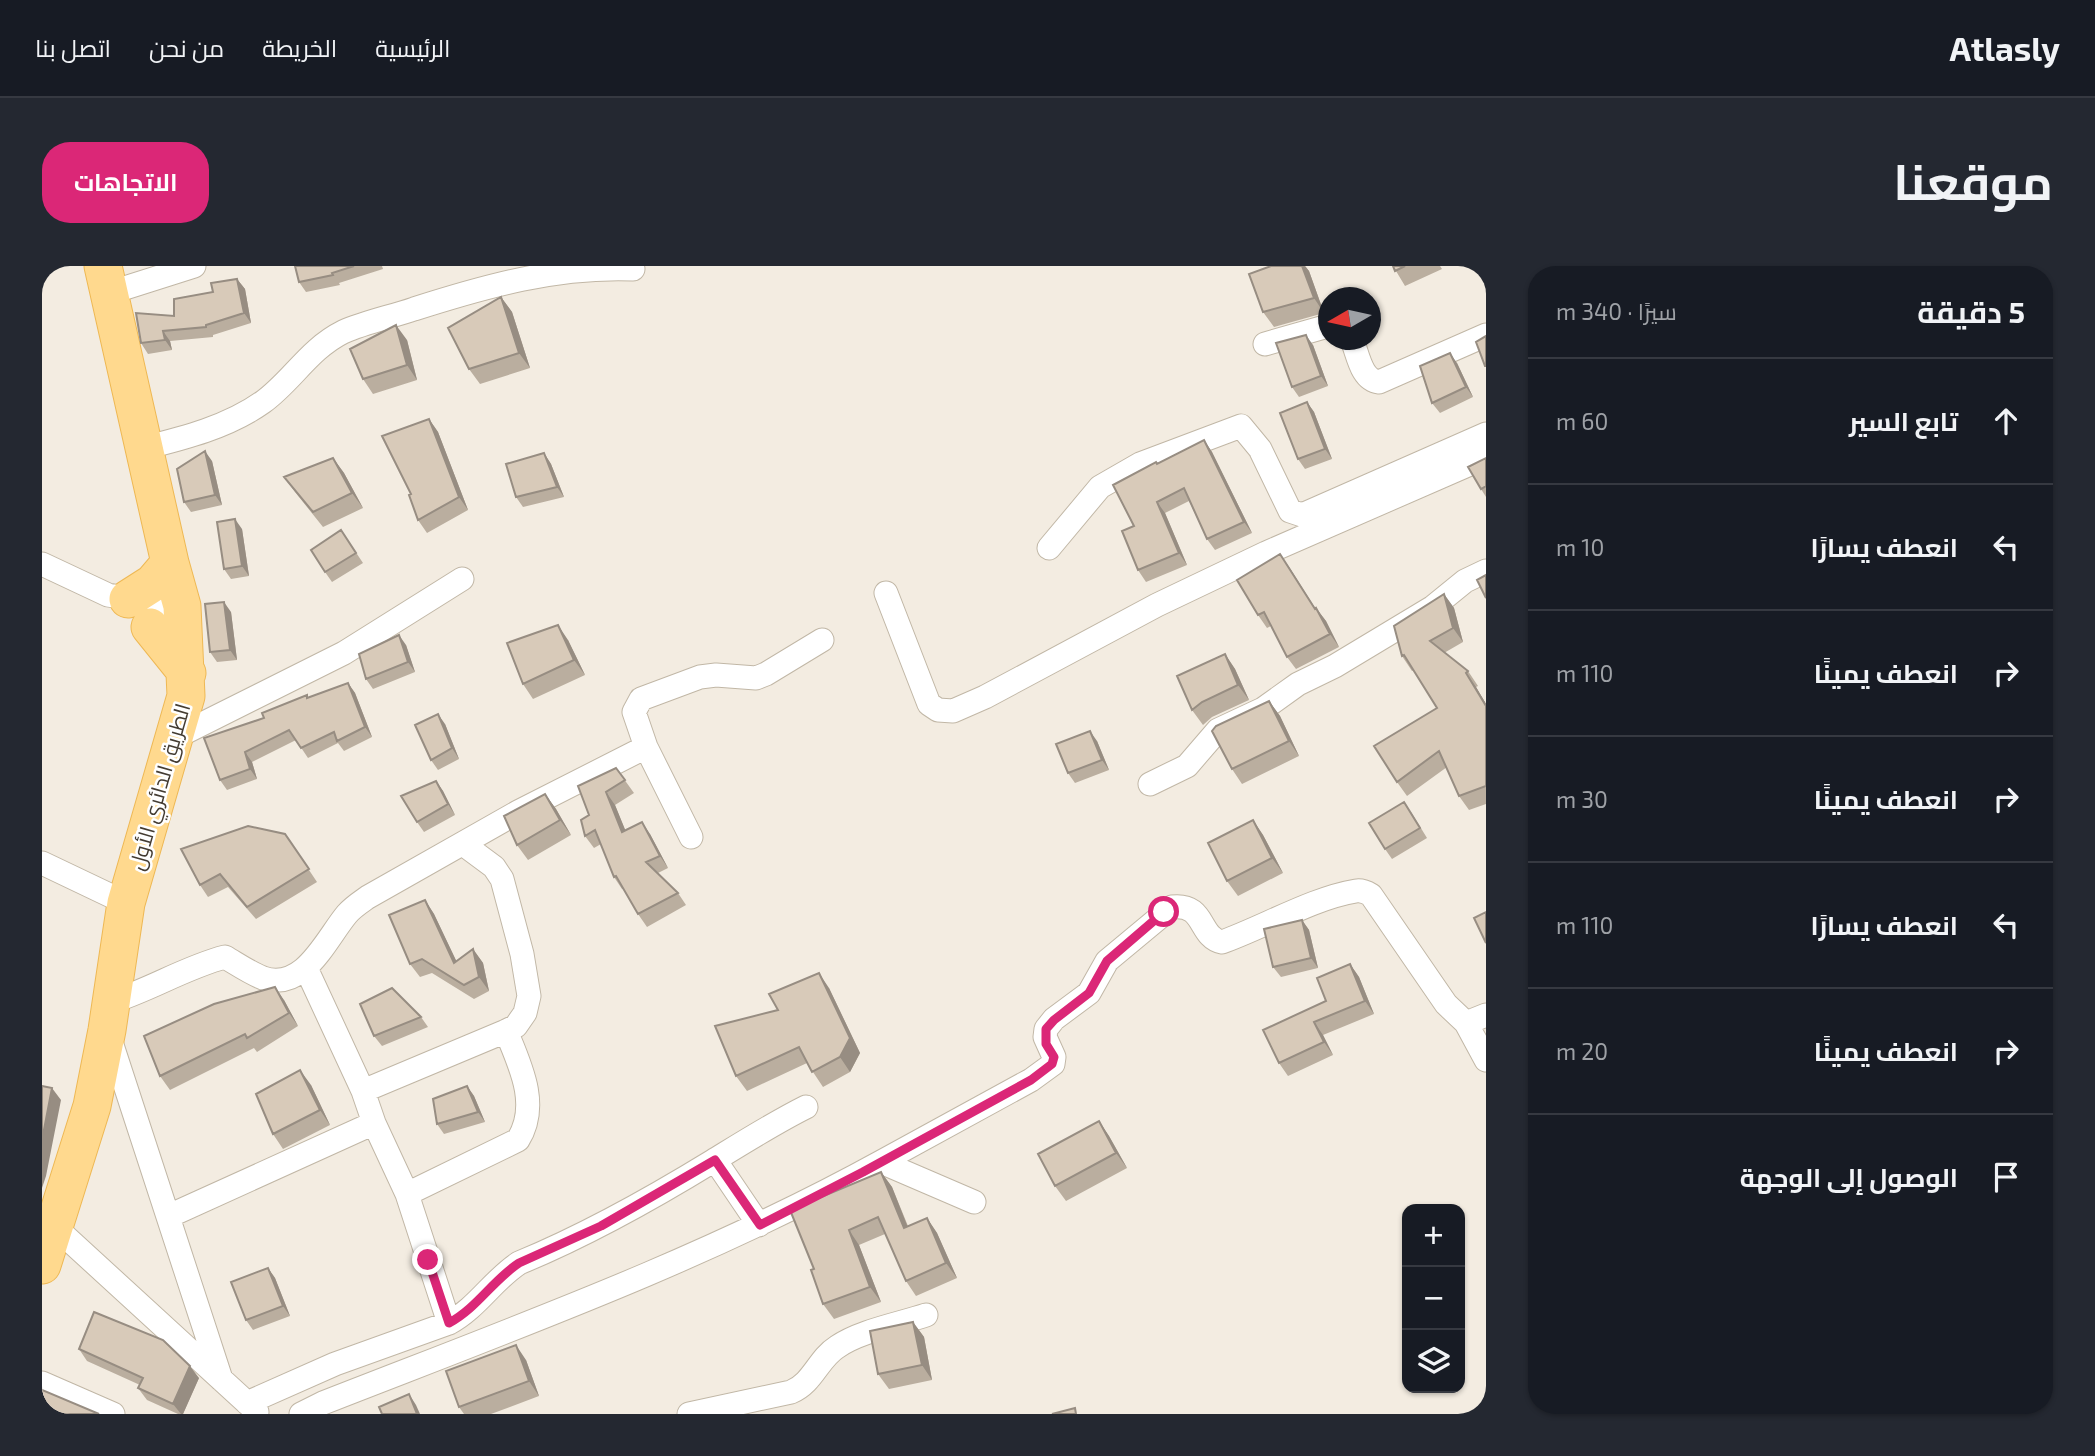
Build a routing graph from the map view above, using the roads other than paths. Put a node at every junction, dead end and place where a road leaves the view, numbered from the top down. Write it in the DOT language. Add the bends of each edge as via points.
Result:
graph roads {
  1 [pos="194,266"];
  2 [pos="633,269"];
  3 [pos="106,279"];
  4 [pos="1318,329"];
  5 [pos="1486,335"];
  6 [pos="1265,344"];
  7 [pos="1356,350"];
  8 [pos="1486,434"];
  9 [pos="144,448"];
  10 [pos="1486,457"];
  11 [pos="1049,548"];
  12 [pos="170,563"];
  13 [pos="42,564"];
  14 [pos="1486,571"];
  15 [pos="462,579"];
  16 [pos="886,593"];
  17 [pos="151,611"];
  18 [pos="822,640"];
  19 [pos="174,738"];
  20 [pos="646,747"];
  21 [pos="1150,784"];
  22 [pos="691,836"];
  23 [pos="463,844"];
  24 [pos="42,863"];
  25 [pos="126,903"];
  26 [pos="306,968"];
  27 [pos="109,1016"];
  28 [pos="1476,1019"];
  29 [pos="506,1031"];
  30 [pos="1486,1060"];
  31 [pos="363,1091"];
  32 [pos="806,1107"];
  33 [pos="374,1124"];
  34 [pos="715,1160"];
  35 [pos="881,1162"];
  36 [pos="407,1194"];
  37 [pos="974,1202"];
  38 [pos="169,1216"];
  39 [pos="760,1225"];
  40 [pos="47,1243"];
  41 [pos="926,1315"];
  42 [pos="449,1323"];
  43 [pos="221,1379"];
  44 [pos="42,1383"];
  45 [pos="253,1408"];
  46 [pos="113,1414"];
  47 [pos="301,1414"];
  48 [pos="689,1414"];
  1 -- 3 [label="street"];
  2 -- 9 [label="street" via="586,267 505,281 343,332 309,355 263,402 223,424"];
  3 -- 9 [label="main road, الطريق الدائري الأول"];
  4 -- 6 [label="street"];
  5 -- 7 [label="street" via="1379,382 1365,375"];
  8 -- 11 [label="street" via="1302,515 1290,511 1260,449 1241,426 1140,464 1100,487"];
  9 -- 12 [label="main road, الطريق الدائري الأول"];
  10 -- 16 [label="street" via="1254,559 953,711 929,704"];
  12 -- 17 [label="main road, الطريق الدائري الأول"];
  12 -- 17 [label="main road" via="153,583"];
  13 -- 17 [label="street"];
  14 -- 21 [label="street" via="1263,709 1218,730 1187,766"];
  15 -- 19 [label="street" via="344,653"];
  17 -- 19 [label="main road, الطريق الدائري الأول" via="187,673 186,696"];
  18 -- 20 [label="street" via="755,678 699,677 641,699 635,712"];
  19 -- 25 [label="main road, الطريق الدائري الأول"];
  20 -- 22 [label="street"];
  20 -- 23 [label="street"];
  23 -- 26 [label="street" via="349,911"];
  23 -- 29 [label="street" via="494,867 502,879 522,954 529,996 526,1013"];
  24 -- 25 [label="street"];
  25 -- 27 [label="main road, الطريق الدائري الأول"];
  26 -- 27 [label="street" via="281,981 263,978 225,957 135,995"];
  26 -- 31 [label="street"];
  27 -- 38 [label="street"];
  27 -- 40 [label="main road, الطريق الدائري الأول" via="92,1106"];
  28 -- 30 [label="street"];
  28 -- 35 [label="street" via="1446,1004 1364,891 1322,901 1222,942 1212,937 1191,909 1172,907 1107,961 1089,993 1046,1029 1052,1064"];
  29 -- 31 [label="street"];
  29 -- 36 [label="street" via="528,1098 523,1132 518,1140"];
  31 -- 33 [label="street"];
  32 -- 34 [label="street"];
  33 -- 36 [label="street"];
  33 -- 38 [label="street"];
  34 -- 39 [label="street"];
  34 -- 42 [label="street" via="601,1226 519,1263 465,1314"];
  35 -- 37 [label="street"];
  35 -- 39 [label="street"];
  36 -- 42 [label="street"];
  38 -- 43 [label="street"];
  39 -- 47 [label="street" via="569,1308"];
  40 -- 43 [label="street"];
  41 -- 48 [label="street" via="848,1340 826,1356 802,1387 791,1392"];
  42 -- 45 [label="street" via="335,1364"];
  43 -- 45 [label="street"];
  44 -- 46 [label="street"];
}
